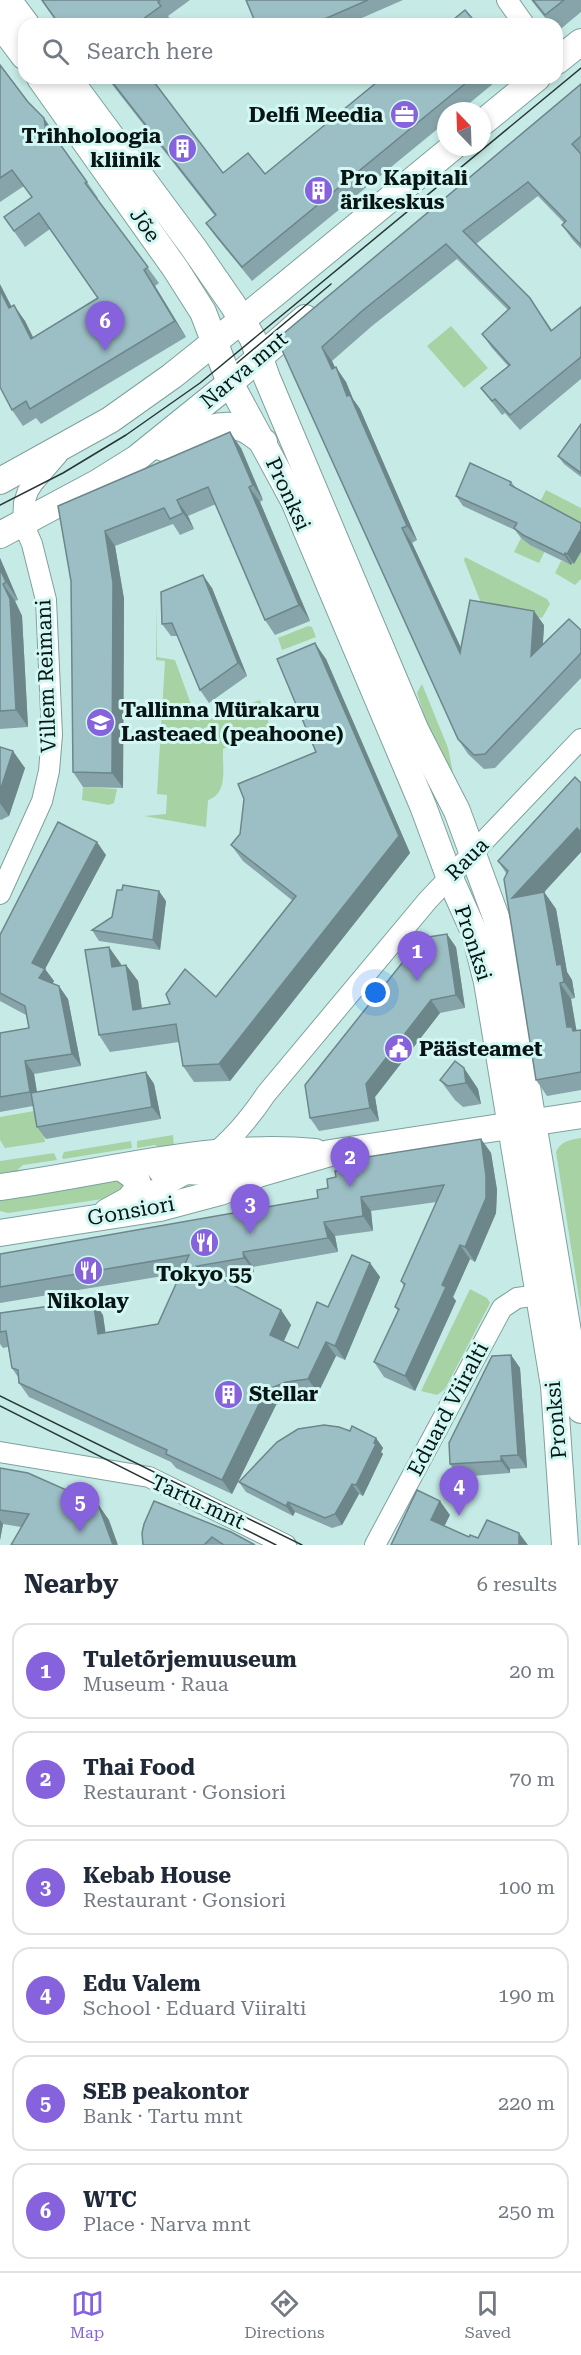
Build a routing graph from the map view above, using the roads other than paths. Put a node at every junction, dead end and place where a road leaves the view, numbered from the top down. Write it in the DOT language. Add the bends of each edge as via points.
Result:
graph roads {
  1 [pos="8,0"];
  2 [pos="507,0"];
  3 [pos="22,18"];
  4 [pos="520,18"];
  5 [pos="0,24"];
  6 [pos="581,42"];
  7 [pos="18,48"];
  8 [pos="563,56"];
  9 [pos="44,84"];
  10 [pos="72,84"];
  11 [pos="530,84"];
  12 [pos="491,116"];
  13 [pos="442,156"];
  14 [pos="319,306"];
  15 [pos="243,320"];
  16 [pos="213,343"];
  17 [pos="260,357"];
  18 [pos="230,383"];
  19 [pos="264,442"];
  20 [pos="64,447"];
  21 [pos="137,458"];
  22 [pos="0,482"];
  23 [pos="23,523"];
  24 [pos="0,535"];
  25 [pos="581,739"];
  26 [pos="472,853"];
  27 [pos="449,876"];
  28 [pos="0,894"];
  29 [pos="266,1094"];
  30 [pos="581,1115"];
  31 [pos="522,1124"];
  32 [pos="217,1151"];
  33 [pos="330,1153"];
  34 [pos="189,1163"];
  35 [pos="122,1168"];
  36 [pos="258,1174"];
  37 [pos="0,1187"];
  38 [pos="129,1200"];
  39 [pos="95,1218"];
  40 [pos="3,1231"];
  41 [pos="539,1295"];
  42 [pos="554,1386"];
  43 [pos="581,1407"];
  44 [pos="0,1452"];
  45 [pos="286,1545"];
  46 [pos="375,1545"];
  47 [pos="565,1545"];
  1 -- 3 [label="main road"];
  2 -- 4 [label="street"];
  5 -- 7 [label="main road"];
  6 -- 8 [label="main road"];
  9 -- 16 [label="main road, Jõe" via="176,268 203,312"];
  10 -- 15 [label="main road, Jõe"];
  11 -- 12 [label="main road"];
  13 -- 15 [label="main road, Narva mnt"];
  14 -- 17 [label="main road, Narva mnt"];
  15 -- 16 [label="main road, Narva mnt"];
  15 -- 17 [label="main road, Jõe"];
  16 -- 18 [label="main road, Jõe"];
  16 -- 20 [label="main road, Narva mnt" via="118,414"];
  17 -- 18 [label="main road, Narva mnt"];
  17 -- 26 [label="main road, Pronksi" via="416,731 457,812"];
  18 -- 19 [label="main road, Pronksi"];
  18 -- 21 [label="main road, Narva mnt"];
  19 -- 21 [label="main road" via="243,429 223,426"];
  19 -- 27 [label="main road, Pronksi" via="294,501"];
  20 -- 22 [label="main road, Narva mnt"];
  20 -- 23 [label="street" via="28,491"];
  21 -- 23 [label="main road, Narva mnt"];
  23 -- 24 [label="main road, Narva mnt"];
  23 -- 28 [label="street, Villem Reimani" via="46,600 52,735 42,801"];
  25 -- 26 [label="street, Raua"];
  26 -- 27 [label="street, Raua"];
  26 -- 31 [label="main road, Pronksi" via="504,949"];
  27 -- 29 [label="street, Raua"];
  27 -- 31 [label="main road, Pronksi" via="475,934"];
  29 -- 32 [label="street, Raua" via="247,1123"];
  29 -- 34 [label="street, Raua"];
  30 -- 31 [label="main road, Gonsiori"];
  31 -- 33 [label="main road, Gonsiori"];
  31 -- 41 [label="main road, Pronksi"];
  31 -- 43 [label="main road, Pronksi"];
  32 -- 33 [label="main road, Gonsiori" via="286,1149"];
  32 -- 34 [label="main road, Gonsiori"];
  33 -- 36 [label="main road, Gonsiori"];
  34 -- 35 [label="main road, Gonsiori"];
  34 -- 36 [label="main road, Gonsiori"];
  34 -- 38 [label="street, Raua" via="158,1189"];
  35 -- 37 [label="main road, Gonsiori"];
  35 -- 38 [label="main road" via="136,1178 139,1187"];
  36 -- 39 [label="main road, Gonsiori" via="240,1184 160,1208"];
  38 -- 39 [label="main road"];
  39 -- 40 [label="main road, Gonsiori"];
  41 -- 42 [label="main road, Pronksi"];
  41 -- 46 [label="street, Eduard Viiralti" via="517,1298 502,1308"];
  42 -- 43 [label="street" via="566,1401"];
  42 -- 47 [label="main road, Pronksi"];
  44 -- 45 [label="street, Tartu mnt" via="149,1477"];
}
